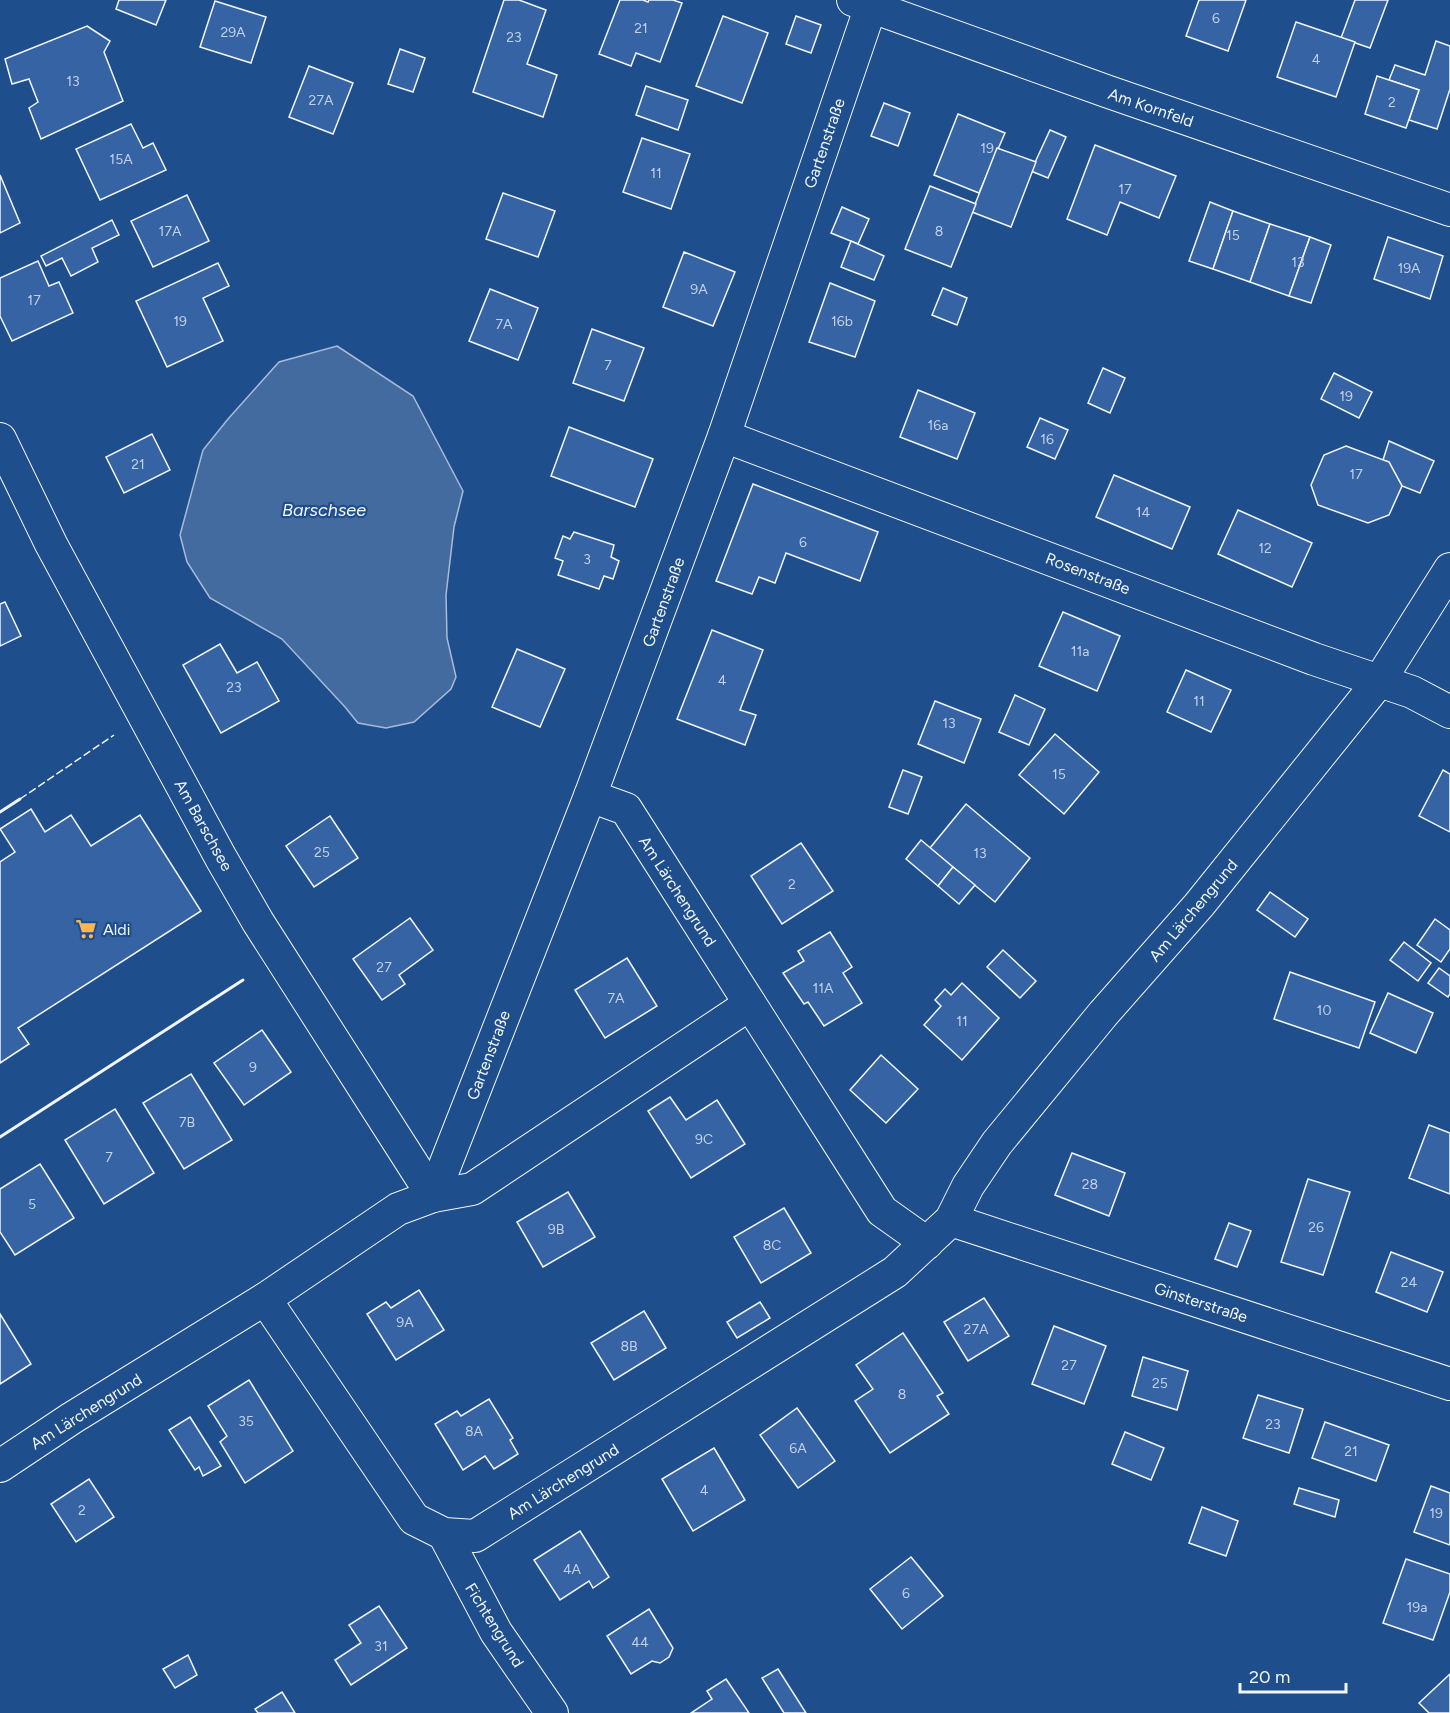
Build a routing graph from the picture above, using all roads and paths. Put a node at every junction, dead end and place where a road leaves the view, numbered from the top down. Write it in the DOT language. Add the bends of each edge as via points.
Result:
graph roads {
  1 [pos="865,2"];
  2 [pos="1450,210"];
  3 [pos="724,436"];
  4 [pos="0,440"];
  5 [pos="1450,569"];
  6 [pos="1380,680"];
  7 [pos="1450,712"];
  8 [pos="590,796"];
  9 [pos="750,1004"];
  10 [pos="433,1196"];
  11 [pos="951,1220"];
  12 [pos="927,1243"];
  13 [pos="265,1299"];
  14 [pos="1450,1384"];
  15 [pos="0,1466"];
  16 [pos="444,1534"];
  17 [pos="552,1713"];
  1 -- 2 [label="street, Am Kornfeld" via="1106,91"];
  1 -- 3 [label="street, Gartenstraße"];
  3 -- 6 [label="street, Rosenstraße"];
  3 -- 8 [label="street, Gartenstraße"];
  4 -- 10 [label="street, Am Barschsee" via="51,544 221,858"];
  5 -- 6 [label="street, Am Lärchengrund"];
  6 -- 7 [label="street, Rosenstraße"];
  6 -- 11 [label="street, Am Lärchengrund" via="1199,905 997,1143"];
  8 -- 9 [label="street, Am Lärchengrund" via="626,809"];
  8 -- 10 [label="street, Gartenstraße"];
  9 -- 10 [label="street, Am Lärchengrund" via="472,1189"];
  9 -- 12 [label="street, Am Lärchengrund" via="882,1211"];
  10 -- 13 [label="street, Am Lärchengrund" via="398,1209"];
  11 -- 12 [label="street, Am Lärchengrund"];
  11 -- 14 [label="street, Ginsterstraße"];
  12 -- 16 [label="street, Am Lärchengrund" via="895,1272 475,1536"];
  13 -- 15 [label="street, Am Lärchengrund"];
  13 -- 16 [label="street, Am Lärchengrund" via="414,1520"];
  16 -- 17 [label="street, Fichtengrund" via="496,1632"];
}
